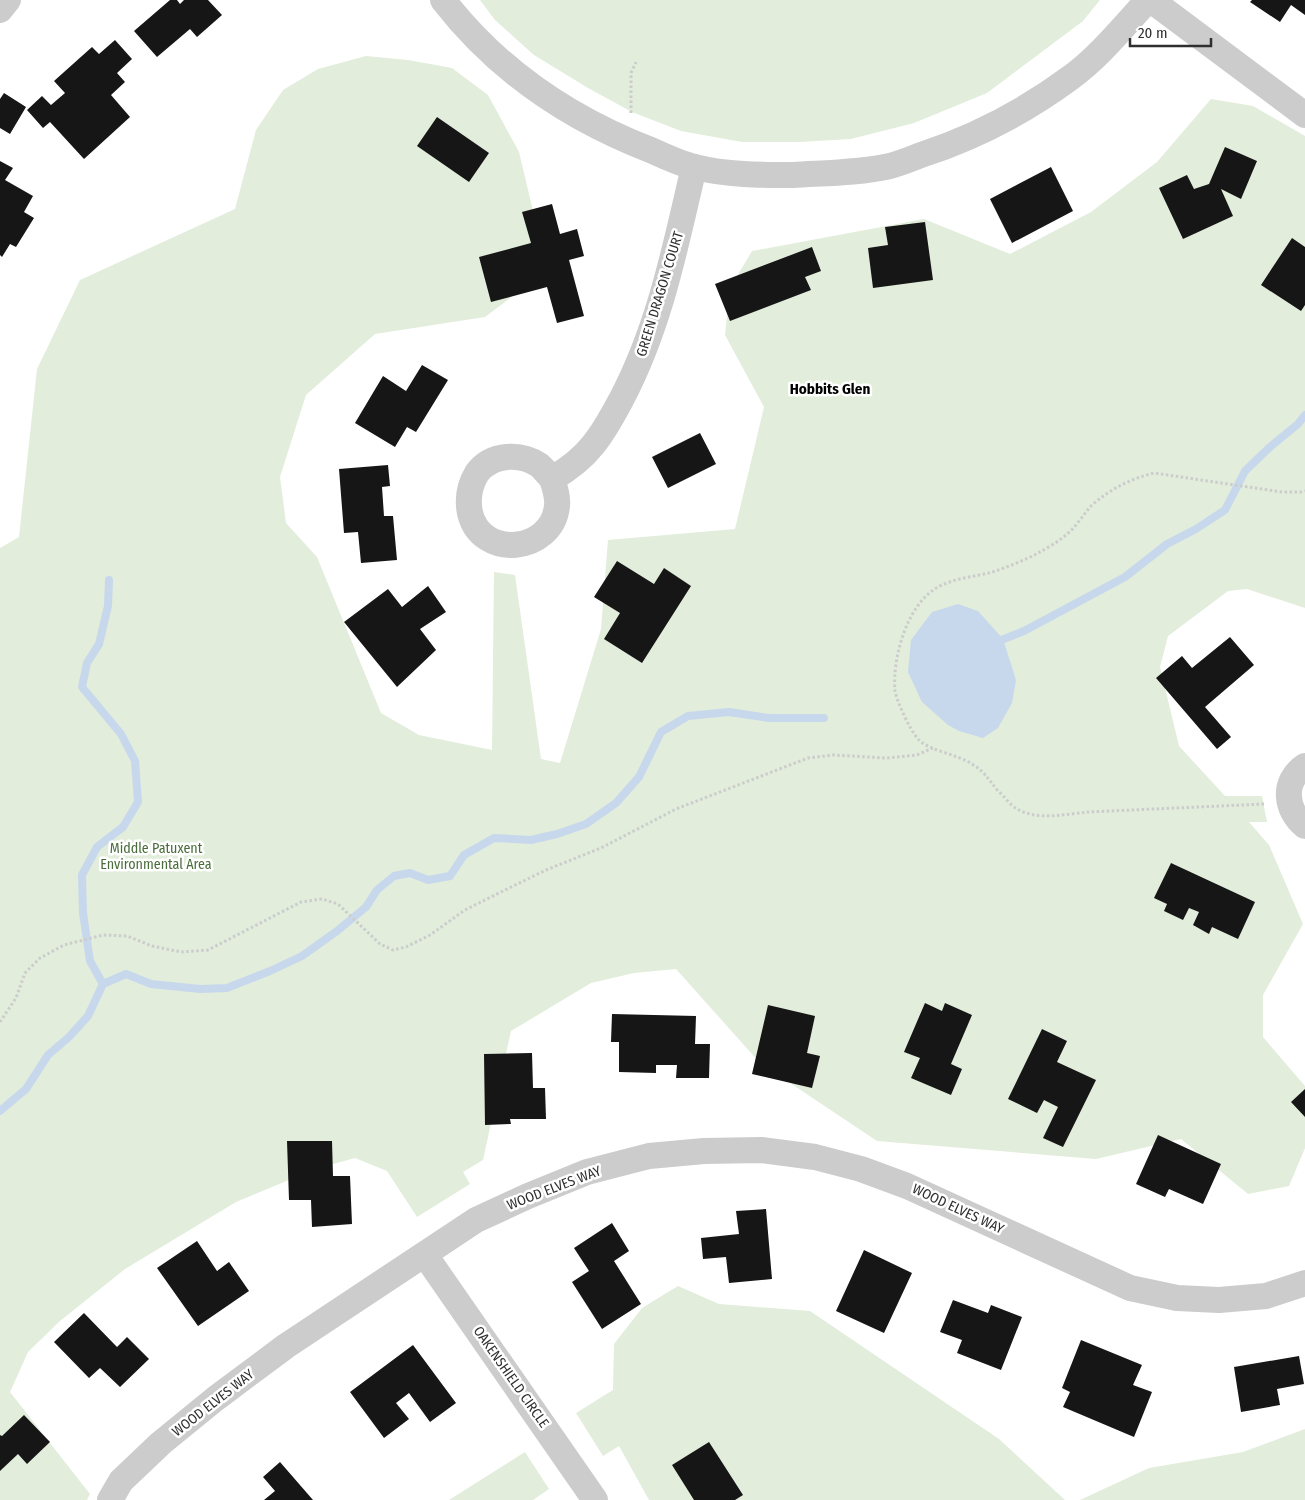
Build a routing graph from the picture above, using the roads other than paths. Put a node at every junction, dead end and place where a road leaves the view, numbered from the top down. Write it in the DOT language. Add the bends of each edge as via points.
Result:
graph roads {
  1 [pos="8,0"];
  2 [pos="443,0"];
  3 [pos="1149,0"];
  4 [pos="0,10"];
  5 [pos="1305,114"];
  6 [pos="694,167"];
  7 [pos="552,480"];
  8 [pos="1305,766"];
  9 [pos="1305,826"];
  10 [pos="426,1255"];
  11 [pos="1305,1283"];
  12 [pos="110,1500"];
  13 [pos="595,1500"];
  1 -- 4 [label="street"];
  2 -- 6 [label="street" via="484,48 536,90 586,121"];
  3 -- 5 [label="street"];
  3 -- 6 [label="street" via="1072,77 985,131 943,148 891,166 833,173 740,174"];
  6 -- 7 [label="street, GREEN DRAGON COURT" via="668,278 637,368 593,445 570,468"];
  8 -- 9 [label="street" via="1292,780 1288,792 1294,816"];
  10 -- 11 [label="street, WOOD ELVES WAY" via="476,1220 587,1172 649,1156 761,1150 815,1157 889,1179 1130,1288 1177,1298 1219,1300 1266,1296"];
  10 -- 12 [label="street, WOOD ELVES WAY" via="286,1346 214,1399 121,1481"];
  10 -- 13 [label="street, OAKENSHIELD CIRCLE"];
}
